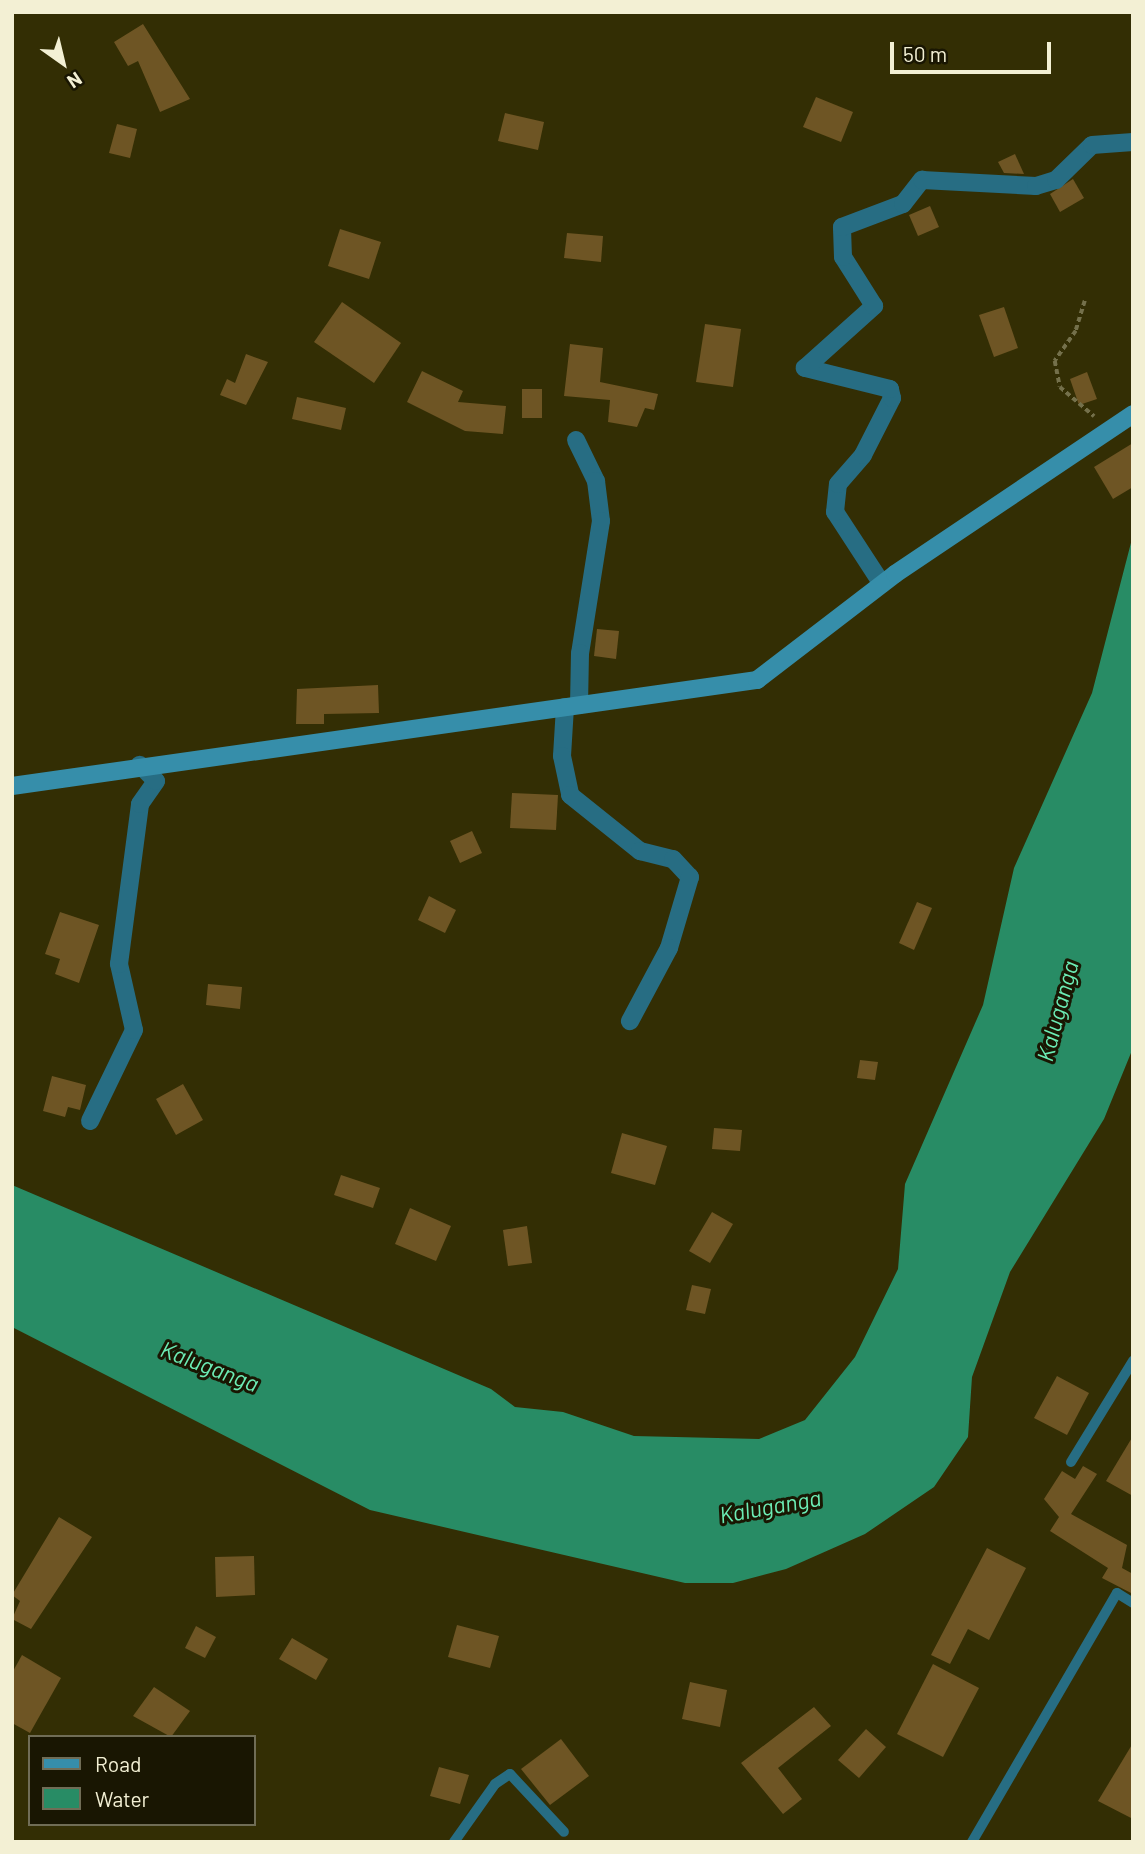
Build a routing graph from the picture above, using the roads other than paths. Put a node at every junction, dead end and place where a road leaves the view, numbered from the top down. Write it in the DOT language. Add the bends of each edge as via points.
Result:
graph roads {
  1 [pos="1133,142"];
  2 [pos="1133,414"];
  3 [pos="576,440"];
  4 [pos="882,584"];
  5 [pos="572,706"];
  6 [pos="140,765"];
  7 [pos="12,786"];
  8 [pos="630,1021"];
  9 [pos="90,1121"];
  10 [pos="1133,1360"];
  11 [pos="1071,1462"];
  12 [pos="1133,1603"];
  13 [pos="564,1832"];
  14 [pos="454,1842"];
  15 [pos="972,1842"];
  1 -- 4 [label="street" via="1092,145 1056,180 1036,186 922,180 903,204 842,227 843,257 874,306 805,368 890,389 892,398 863,455 838,484 835,512"];
  2 -- 4 [label="street"];
  3 -- 5 [label="street" via="596,481 601,521"];
  4 -- 5 [label="street" via="757,680"];
  5 -- 6 [label="street"];
  5 -- 8 [label="street" via="562,756 570,795 640,851 673,859 690,877 669,948"];
  6 -- 7 [label="street"];
  6 -- 9 [label="street" via="156,781 140,804 118,964 134,1030"];
  10 -- 11 [label="lane"];
  12 -- 15 [label="lane" via="1118,1593"];
  13 -- 14 [label="lane" via="510,1774 495,1784"];
}
